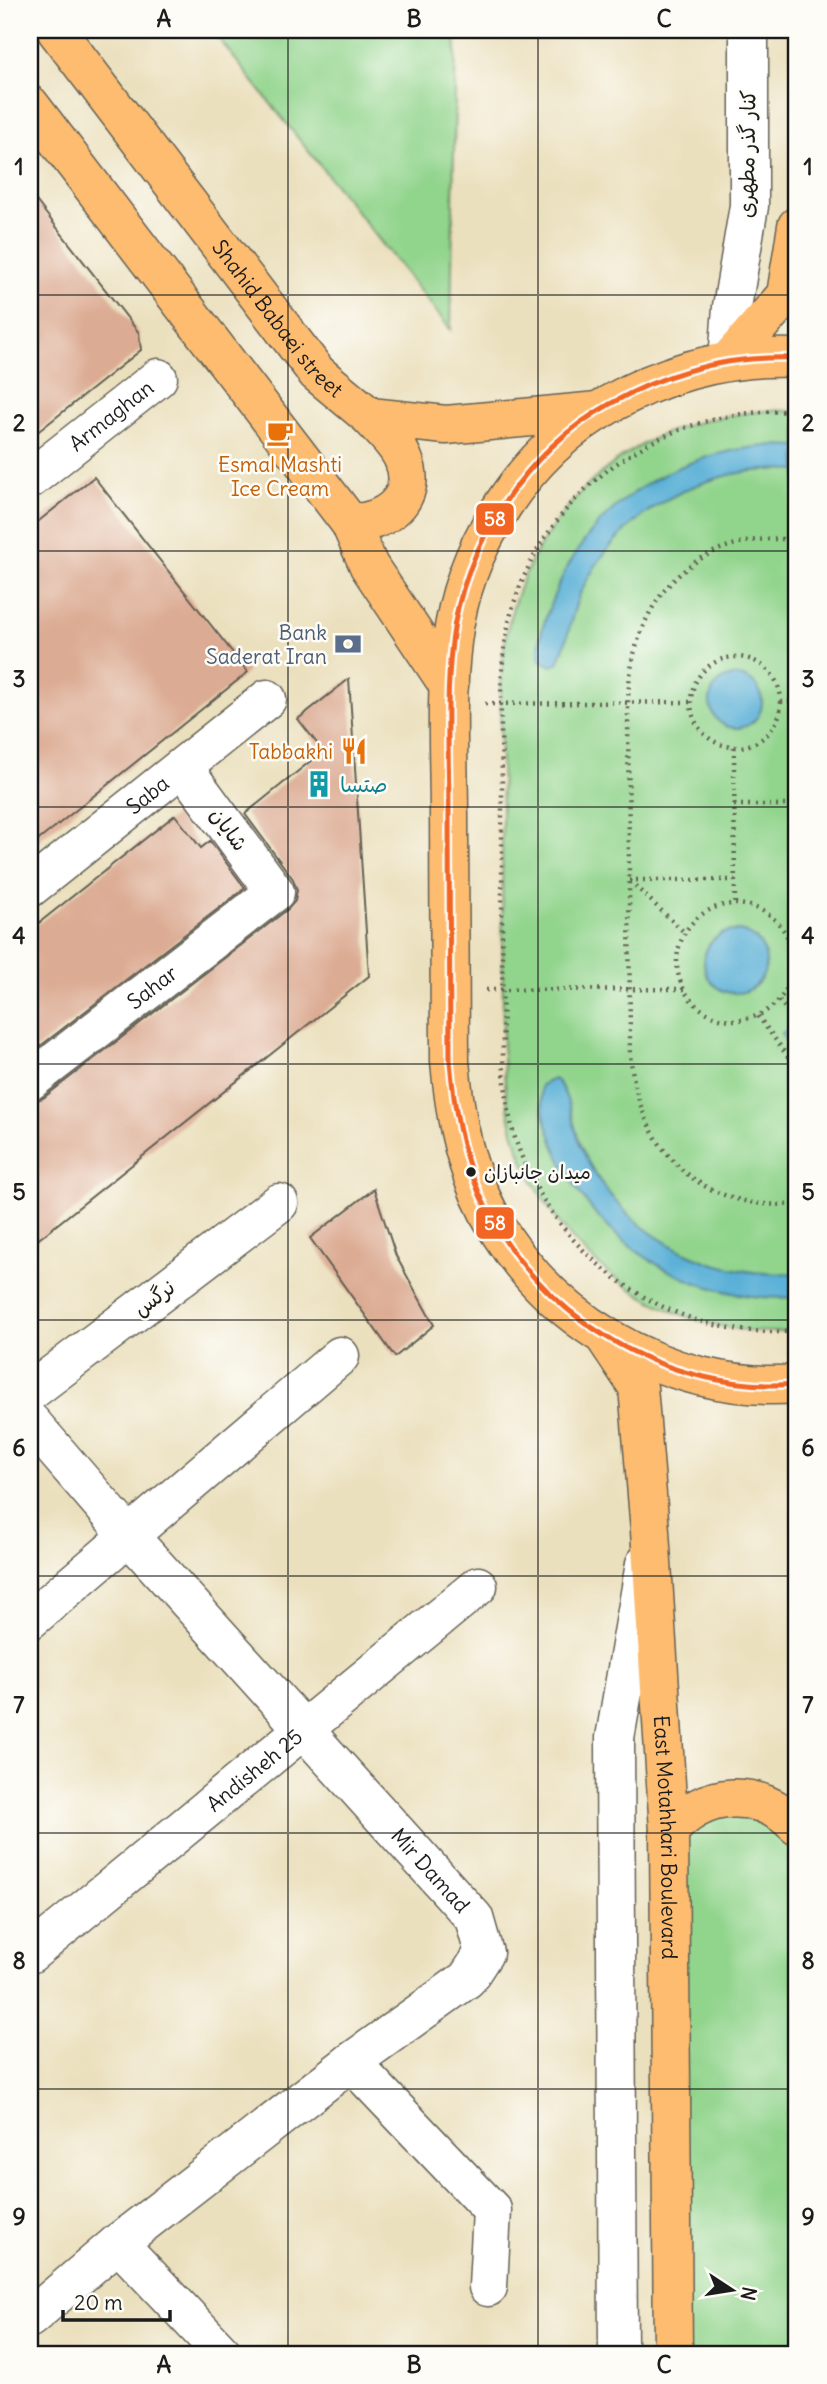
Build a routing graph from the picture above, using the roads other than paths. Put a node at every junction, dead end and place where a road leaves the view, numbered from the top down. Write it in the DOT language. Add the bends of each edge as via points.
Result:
graph roads {
  1 [pos="749,30"];
  2 [pos="67,36"];
  3 [pos="30,105"];
  4 [pos="797,226"];
  5 [pos="797,358"];
  6 [pos="728,361"];
  7 [pos="158,378"];
  8 [pos="598,411"];
  9 [pos="370,417"];
  10 [pos="30,479"];
  11 [pos="350,523"];
  12 [pos="449,695"];
  13 [pos="267,699"];
  14 [pos="183,767"];
  15 [pos="30,888"];
  16 [pos="275,892"];
  17 [pos="30,1081"];
  18 [pos="279,1203"];
  19 [pos="602,1335"];
  20 [pos="340,1356"];
  21 [pos="797,1384"];
  22 [pos="30,1392"];
  23 [pos="30,1421"];
  24 [pos="650,1531"];
  25 [pos="129,1536"];
  26 [pos="478,1586"];
  27 [pos="30,1620"];
  28 [pos="306,1730"];
  29 [pos="797,1826"];
  30 [pos="669,1831"];
  31 [pos="30,1954"];
  32 [pos="351,2062"];
  33 [pos="118,2243"];
  34 [pos="672,2284"];
  35 [pos="488,2287"];
  36 [pos="30,2318"];
  37 [pos="223,2354"];
  38 [pos="618,2354"];
  39 [pos="662,2354"];
  40 [pos="673,2354"];
  1 -- 6 [label="street, کنار گذر مطهری" via="749,206"];
  2 -- 9 [label="main road, Shahid Babaei street" via="317,373"];
  3 -- 11 [label="main road"];
  4 -- 6 [label="main road" via="786,295"];
  5 -- 6 [label="main road"];
  6 -- 8 [label="main road" via="682,371 638,388"];
  7 -- 10 [label="street, Armaghan"];
  8 -- 9 [label="main road" via="446,425"];
  8 -- 12 [label="main road" via="560,439 527,472 477,551 452,641"];
  9 -- 11 [label="main road, Shahid Babaei street" via="404,459 409,481 387,514"];
  11 -- 12 [label="main road" via="369,566"];
  12 -- 19 [label="main road" via="450,990 454,1106 464,1152 503,1237 564,1307"];
  13 -- 14 [label="street, Saba"];
  14 -- 15 [label="street, Saba"];
  14 -- 16 [label="street, شایان"];
  16 -- 17 [label="street, Sahar"];
  18 -- 22 [label="street, نرگس"];
  19 -- 21 [label="main road" via="687,1373 733,1383"];
  19 -- 24 [label="main road, East Motahhari Boulevard" via="638,1387"];
  20 -- 25 [label="street"];
  23 -- 25 [label="street, Mir Damad"];
  24 -- 30 [label="main road, East Motahhari Boulevard"];
  24 -- 38 [label="street" via="615,1738"];
  25 -- 27 [label="street"];
  25 -- 28 [label="street, Mir Damad"];
  26 -- 28 [label="street, Andisheh 25"];
  28 -- 31 [label="street, Andisheh 25"];
  28 -- 32 [label="street, Mir Damad" via="474,1918 484,1952 467,1979"];
  29 -- 30 [label="main road" via="770,1805 734,1797 697,1806"];
  30 -- 34 [label="main road, East Motahhari Boulevard"];
  32 -- 33 [label="street, Mir Damad"];
  32 -- 35 [label="street" via="492,2210"];
  33 -- 36 [label="street, Mir Damad"];
  33 -- 37 [label="street"];
  34 -- 39 [label="street"];
  34 -- 40 [label="main road, East Motahhari Boulevard"];
}
